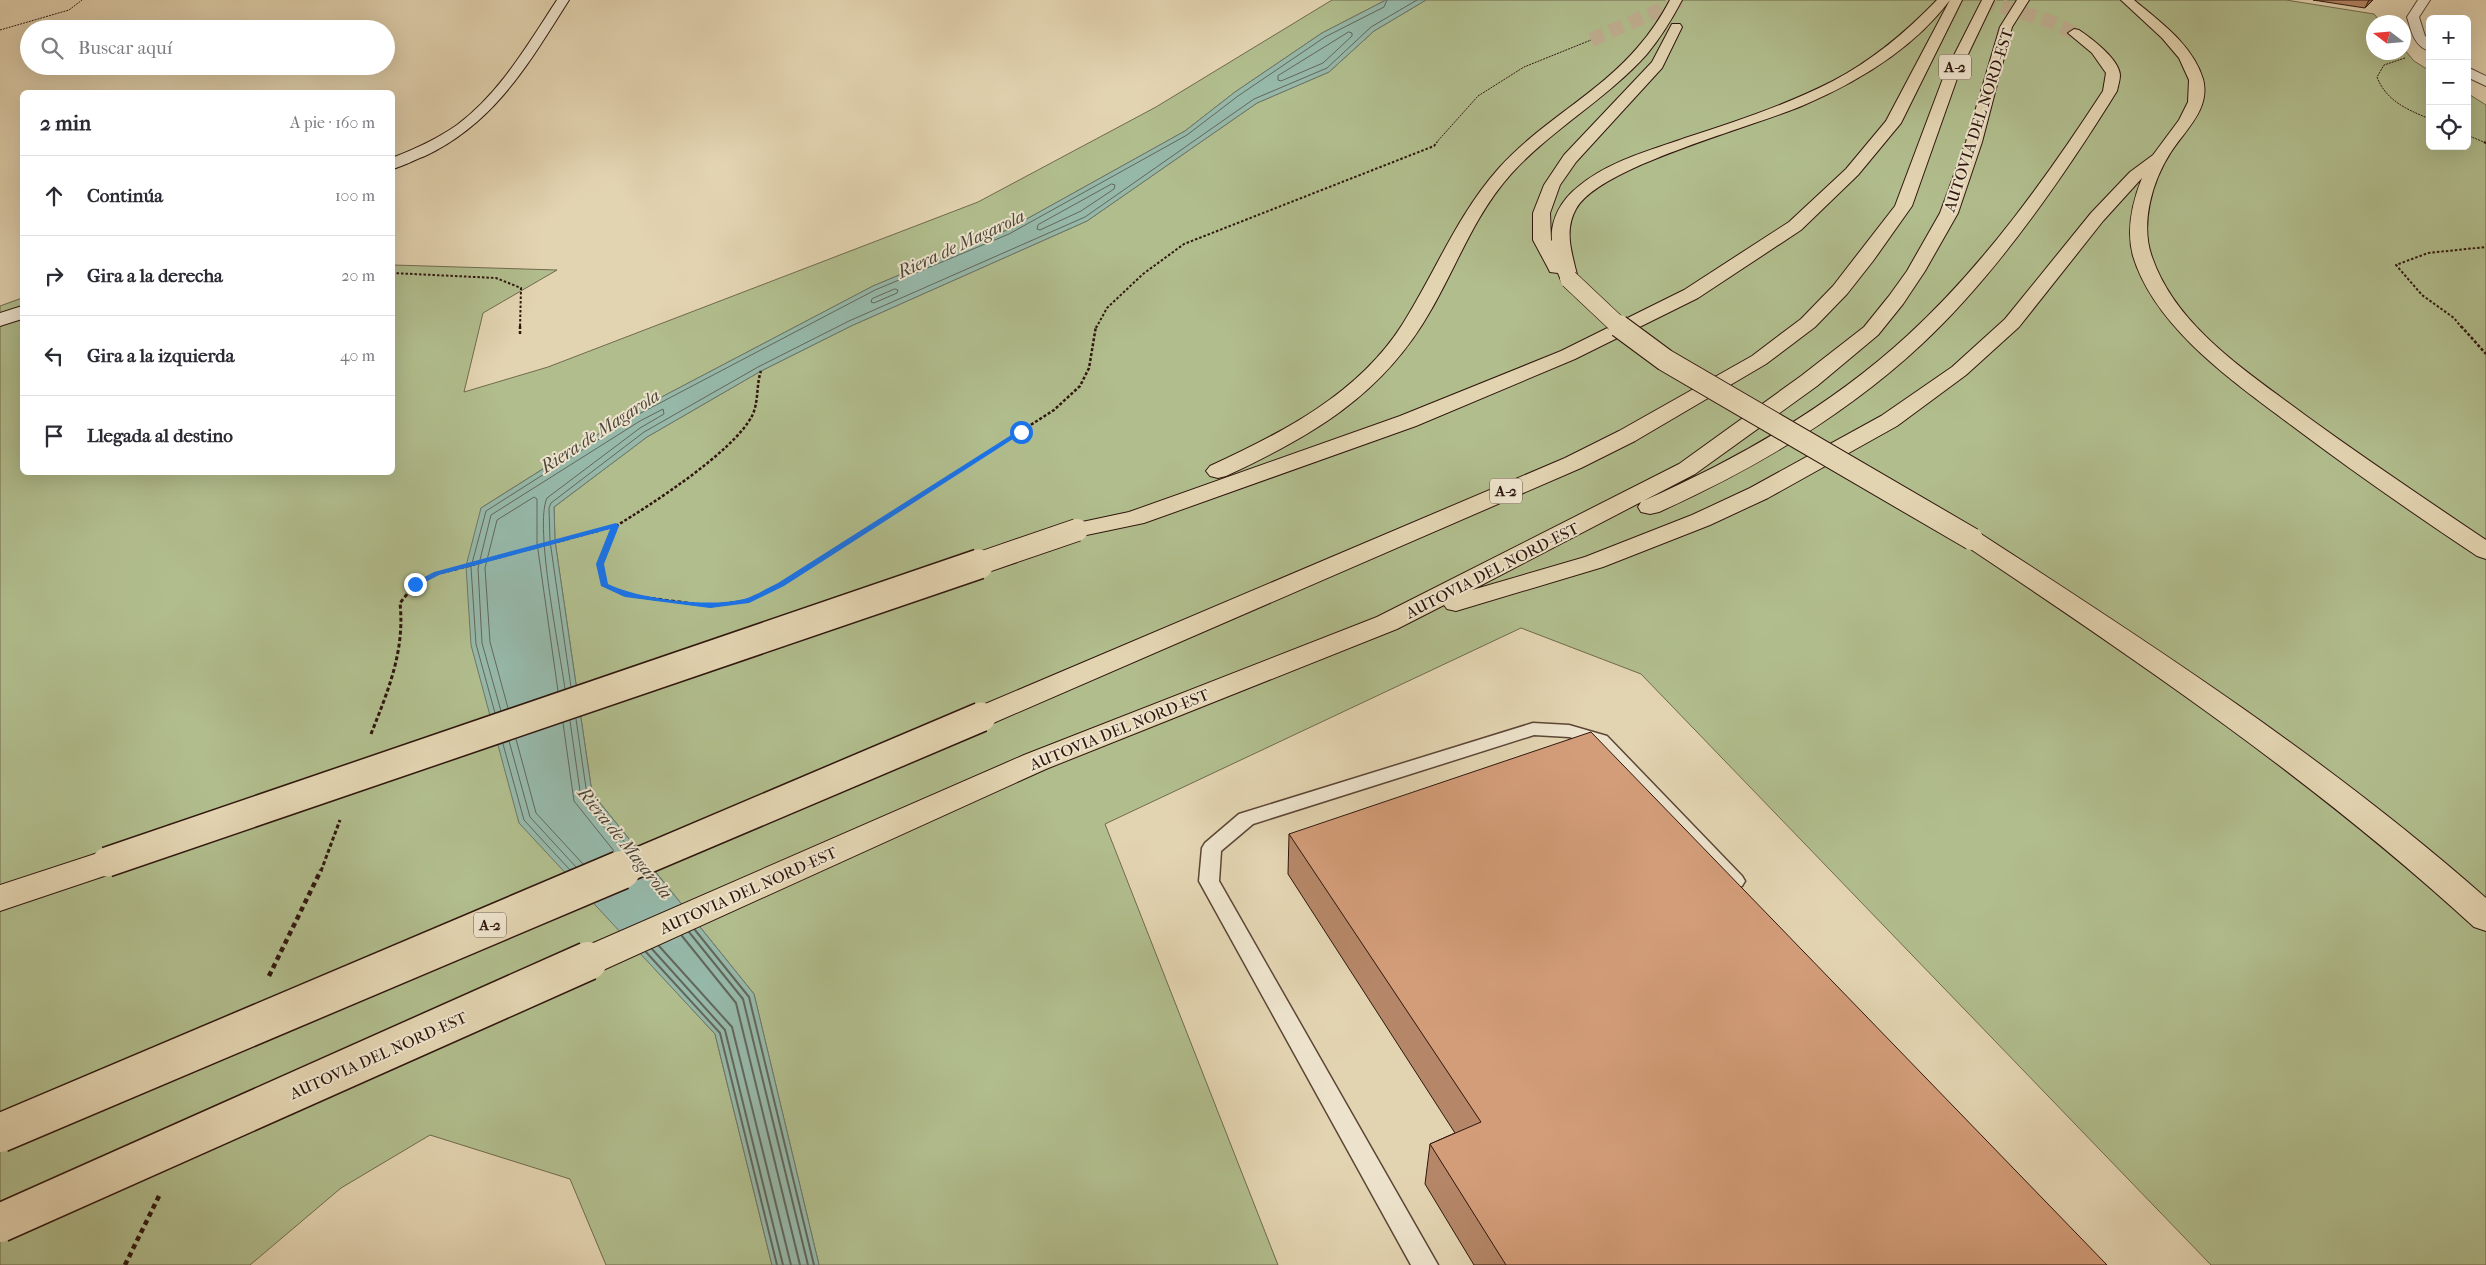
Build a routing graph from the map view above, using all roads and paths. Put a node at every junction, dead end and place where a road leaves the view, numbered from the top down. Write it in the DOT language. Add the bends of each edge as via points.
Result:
graph roads {
  1 [pos="82,0"];
  2 [pos="563,0"];
  3 [pos="1676,0"];
  4 [pos="1686,0"];
  5 [pos="1944,0"];
  6 [pos="1956,0"];
  7 [pos="1988,0"];
  8 [pos="2023,0"];
  9 [pos="2127,0"];
  10 [pos="2424,0"];
  11 [pos="34,20"];
  12 [pos="20,24"];
  13 [pos="0,30"];
  14 [pos="2074,33"];
  15 [pos="1591,40"];
  16 [pos="2426,43"];
  17 [pos="2400,60"];
  18 [pos="2471,73"];
  19 [pos="2486,82"];
  20 [pos="2426,117"];
  21 [pos="2471,137"];
  22 [pos="2486,143"];
  23 [pos="2159,158"];
  24 [pos="395,163"];
  25 [pos="2486,247"];
  26 [pos="395,273"];
  27 [pos="1568,279"];
  28 [pos="20,313"];
  29 [pos="0,320"];
  30 [pos="520,334"];
  31 [pos="2486,354"];
  32 [pos="761,371"];
  33 [pos="616,526"];
  34 [pos="1077,530"];
  35 [pos="1545,544"];
  36 [pos="2486,551"];
  37 [pos="1387,623"];
  38 [pos="369,740"];
  39 [pos="342,815"];
  40 [pos="0,898"];
  41 [pos="1752,898"];
  42 [pos="2486,918"];
  43 [pos="264,985"];
  44 [pos="0,1133"];
  45 [pos="164,1186"];
  46 [pos="0,1223"];
  47 [pos="125,1265"];
  48 [pos="1425,1265"];
  1 -- 11 [label="path" via="69,10"];
  2 -- 24 [label="main road" via="517,68 479,115 436,145"];
  3 -- 34 [label="highway" via="1656,34 1628,66 1538,140 1505,172 1470,217 1410,329 1373,374 1338,406 1275,445"];
  4 -- 27 [label="highway" via="1657,65 1570,160 1544,197 1540,228 1542,241 1549,257"];
  5 -- 27 [label="highway" via="1896,48 1843,82 1787,108 1631,163 1583,190 1569,207 1562,224 1561,248"];
  6 -- 34 [label="highway" via="1893,123 1852,172 1795,226 1691,294 1568,355 1408,421 1135,518"];
  7 -- 44 [label="highway, AUTOVIA DEL NORD-EST / A-2, bridge" via="1952,73 1903,206 1840,290 1808,323 1758,360 1627,436 1573,463"];
  8 -- 35 [label="highway, AUTOVIA DEL NORD-EST / A-2" via="2006,27 1974,142 1949,213 1916,271 1871,331 1809,381 1687,469"];
  9 -- 23 [label="highway" via="2173,43 2196,80 2196,100 2192,110"];
  10 -- 16 [label="main road" via="2414,17 2419,37"];
  12 -- 13 [label="path"];
  14 -- 35 [label="highway" via="2093,45 2107,62 2113,73 2110,91 2022,217 1926,329 1892,360 1808,422 1758,453 1636,514"];
  15 -- 33 [label="path" via="1524,67 1478,96 1434,146 1184,244 1143,274 1107,308 1096,326 1089,368 1080,386 1054,410 781,584 746,601 710,606 625,595 604,585 600,564"];
  17 -- 20 [label="path" via="2384,65 2377,77 2380,88 2389,98"];
  18 -- 19 [label="main road"];
  21 -- 22 [label="path"];
  23 -- 36 [label="highway" via="2138,217 2138,242 2148,271 2180,318 2214,353 2329,444"];
  23 -- 37 [label="highway" via="2136,175 2097,217 2012,323 1960,371 1889,421 1760,493 1692,523 1594,562"];
  25 -- 31 [label="path" via="2428,253 2396,265 2422,295 2454,318"];
  26 -- 30 [label="path" via="496,278 520,288"];
  27 -- 42 [label="highway, bridge" via="1627,334 1665,360 1972,539 2083,611 2240,722 2444,879"];
  28 -- 29 [label="main road"];
  32 -- 33 [label="path" via="753,415 748,423 653,503"];
  33 -- 38 [label="path" via="436,574 415,584 400,604 404,624 400,656"];
  34 -- 40 [label="highway, bridge"];
  35 -- 37 [label="highway, AUTOVIA DEL NORD-EST / A-2"];
  37 -- 46 [label="highway, AUTOVIA DEL NORD-EST / A-2, bridge" via="1035,762"];
  39 -- 43 [label="path" via="321,871"];
  41 -- 48 [label="lane" via="1601,740 1569,730 1533,730 1246,819 1212,848 1209,882"];
  45 -- 47 [label="path"];
}
